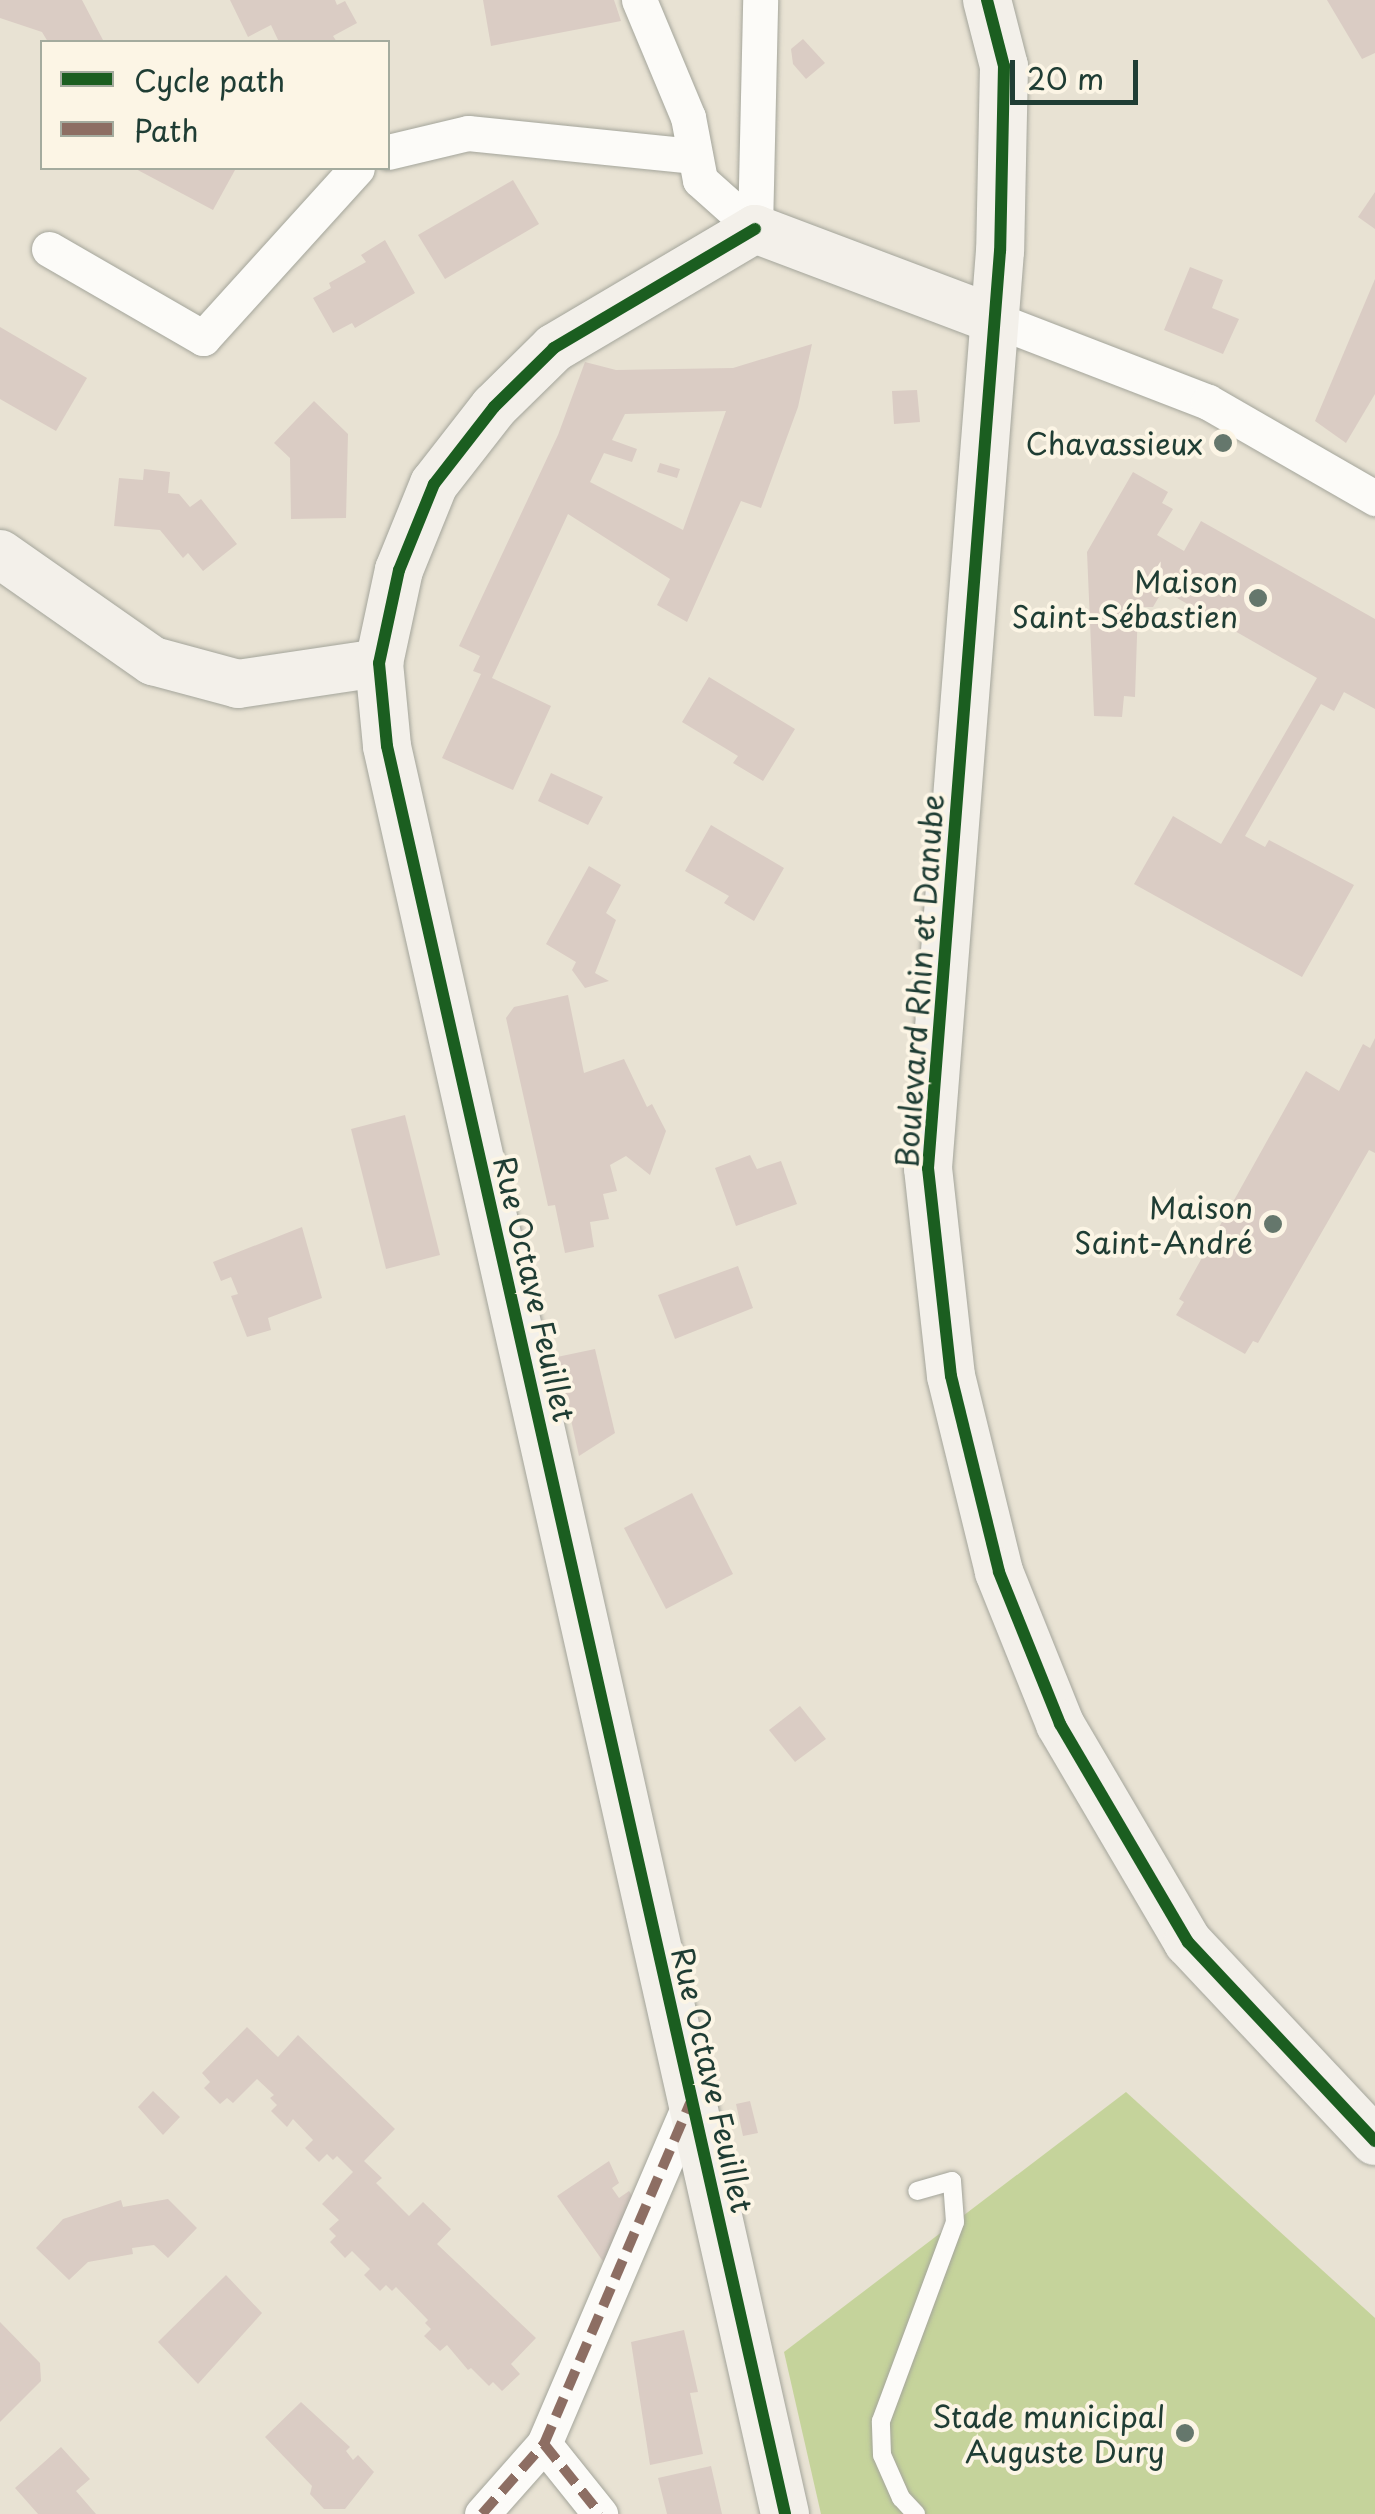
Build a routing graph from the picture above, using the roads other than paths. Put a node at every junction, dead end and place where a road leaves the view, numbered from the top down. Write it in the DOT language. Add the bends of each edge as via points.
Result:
graph roads {
  1 [pos="639,0"];
  2 [pos="760,0"];
  3 [pos="987,0"];
  4 [pos="390,152"];
  5 [pos="695,156"];
  6 [pos="352,170"];
  7 [pos="756,229"];
  8 [pos="48,249"];
  9 [pos="993,319"];
  10 [pos="1375,498"];
  11 [pos="0,554"];
  12 [pos="380,662"];
  13 [pos="692,2098"];
  14 [pos="1375,2141"];
  15 [pos="918,2191"];
  16 [pos="544,2444"];
  17 [pos="482,2514"];
  18 [pos="600,2514"];
  19 [pos="785,2514"];
  20 [pos="916,2514"];
  1 -- 5 [label="street" via="688,117"];
  2 -- 7 [label="street"];
  3 -- 9 [label="street, Boulevard Rhin et Danube" via="1004,66"];
  4 -- 5 [label="street" via="468,132"];
  5 -- 7 [label="street" via="700,180"];
  6 -- 8 [label="street" via="202,338"];
  7 -- 9 [label="street"];
  7 -- 12 [label="street, Rue Octave Feuillet" via="554,348 494,407 434,484 398,570"];
  9 -- 10 [label="street" via="1208,402"];
  9 -- 14 [label="street, Boulevard Rhin et Danube" via="928,1168 951,1376 999,1572 1060,1724 1188,1942"];
  11 -- 12 [label="street" via="153,661 238,684"];
  12 -- 13 [label="street, Rue Octave Feuillet" via="387,746"];
  13 -- 16 [label="street"];
  13 -- 19 [label="street, Rue Octave Feuillet"];
  15 -- 20 [label="lane" via="952,2180 956,2222 881,2421 882,2455 901,2498"];
  16 -- 17 [label="street"];
  16 -- 18 [label="street"];
}
